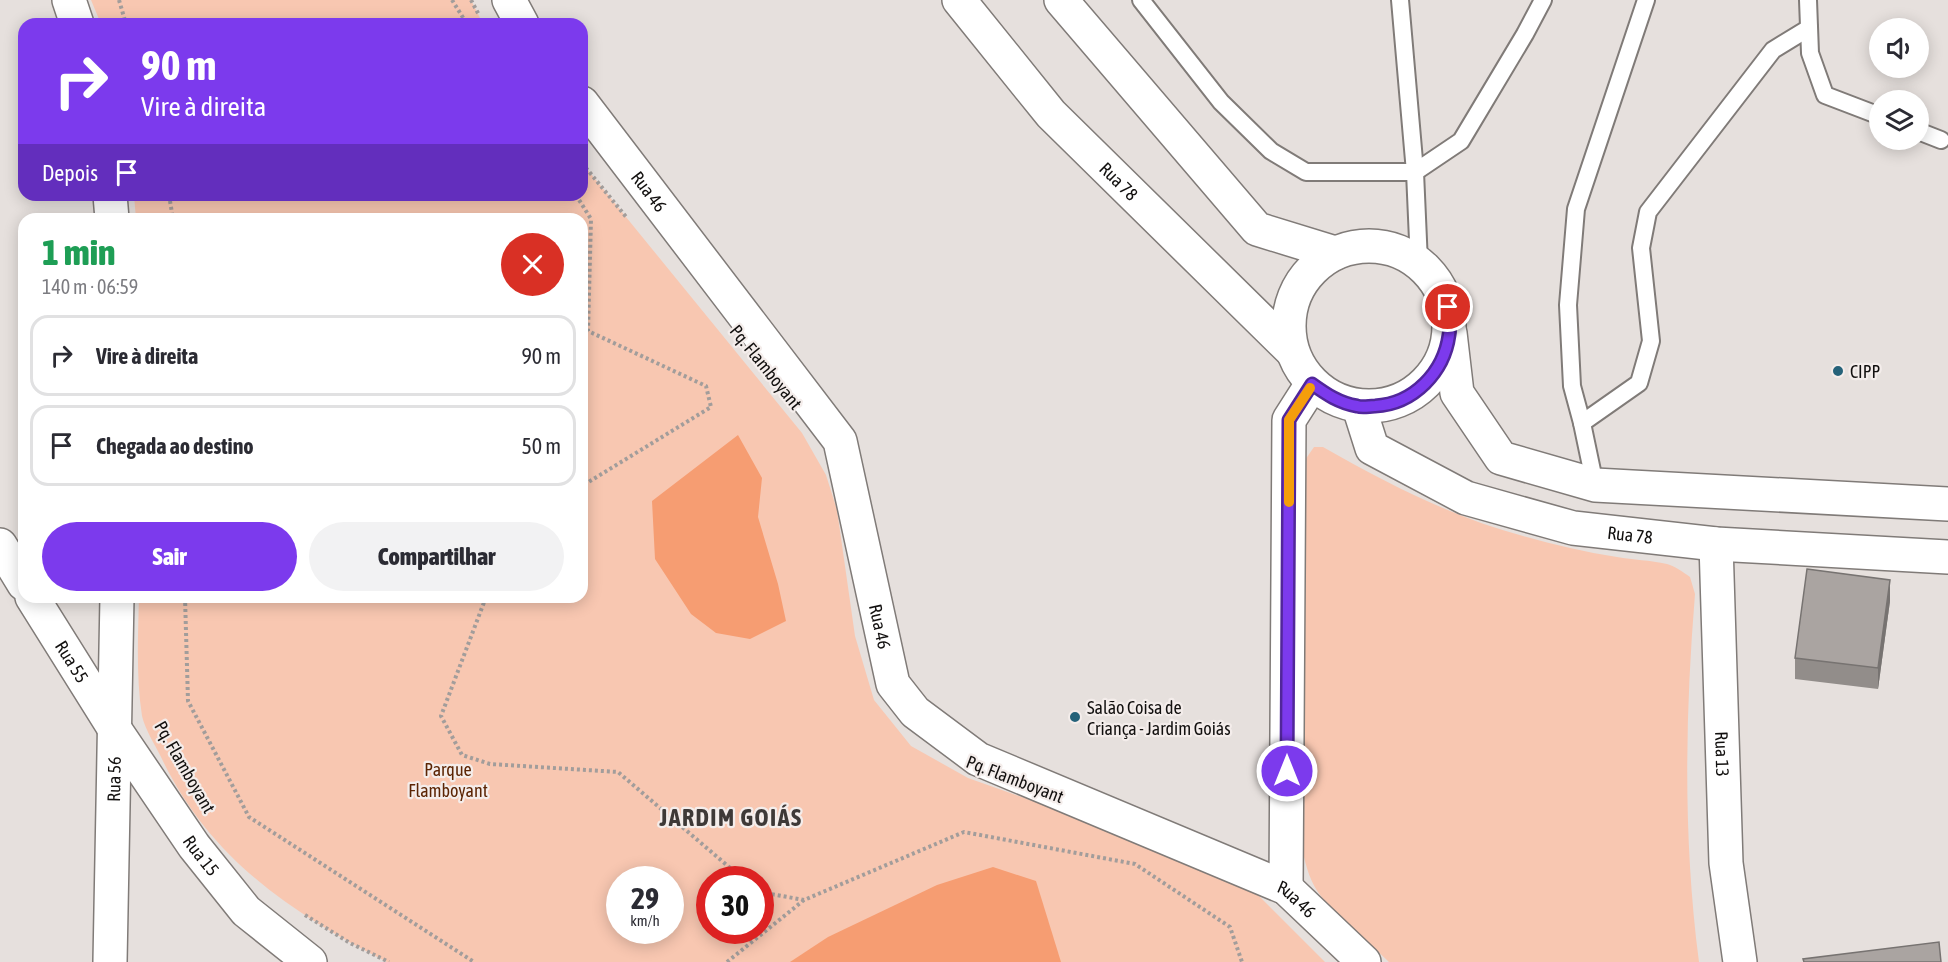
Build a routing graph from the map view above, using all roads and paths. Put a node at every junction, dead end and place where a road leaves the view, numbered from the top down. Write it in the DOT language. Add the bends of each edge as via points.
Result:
graph roads {
  1 [pos="69,0"];
  2 [pos="119,0"];
  3 [pos="452,0"];
  4 [pos="509,0"];
  5 [pos="958,0"];
  6 [pos="1061,0"];
  7 [pos="1141,0"];
  8 [pos="1400,0"];
  9 [pos="1543,0"];
  10 [pos="1647,0"];
  11 [pos="1808,0"];
  12 [pos="75,18"];
  13 [pos="124,18"];
  14 [pos="463,18"];
  15 [pos="519,18"];
  16 [pos="1809,28"];
  17 [pos="588,111"];
  18 [pos="1869,112"];
  19 [pos="1929,135"];
  20 [pos="1941,140"];
  21 [pos="588,170"];
  22 [pos="1415,172"];
  23 [pos="588,214"];
  24 [pos="627,219"];
  25 [pos="1335,253"];
  26 [pos="1419,263"];
  27 [pos="588,331"];
  28 [pos="588,331"];
  29 [pos="1450,333"];
  30 [pos="1291,350"];
  31 [pos="1312,384"];
  32 [pos="1359,407"];
  33 [pos="1582,423"];
  34 [pos="588,482"];
  35 [pos="1595,485"];
  36 [pos="1948,504"];
  37 [pos="1716,544"];
  38 [pos="0,545"];
  39 [pos="1948,556"];
  40 [pos="18,574"];
  41 [pos="36,603"];
  42 [pos="117,603"];
  43 [pos="185,603"];
  44 [pos="484,603"];
  45 [pos="114,728"];
  46 [pos="728,866"];
  47 [pos="1286,888"];
  48 [pos="774,895"];
  49 [pos="804,900"];
  50 [pos="297,910"];
  51 [pos="110,962"];
  52 [pos="310,962"];
  53 [pos="389,962"];
  54 [pos="474,962"];
  55 [pos="728,962"];
  56 [pos="1242,962"];
  57 [pos="1364,962"];
  58 [pos="1740,962"];
  1 -- 12 [label="street"];
  2 -- 13 [label="path"];
  3 -- 14 [label="path"];
  4 -- 15 [label="street"];
  5 -- 30 [label="street, Rua 78" via="1051,114"];
  6 -- 25 [label="street" via="1257,229"];
  7 -- 22 [label="lane" via="1221,102 1271,151 1306,172"];
  8 -- 22 [label="lane"];
  9 -- 22 [label="lane" via="1461,141"];
  10 -- 33 [label="lane" via="1576,209 1568,305 1572,386"];
  11 -- 16 [label="lane"];
  16 -- 18 [label="lane" via="1810,53 1826,95"];
  16 -- 33 [label="lane" via="1773,50 1648,212 1641,248 1650,341 1639,382"];
  17 -- 47 [label="street, Rua 46" via="840,441 893,684 915,712 978,759"];
  19 -- 20 [label="lane"];
  21 -- 24 [label="path"];
  22 -- 26 [label="lane"];
  23 -- 27 [label="path"];
  25 -- 26 [label="street" via="1378,246"];
  25 -- 30 [label="street" via="1300,284 1287,327"];
  26 -- 29 [label="street" via="1441,291 1448,307"];
  28 -- 34 [label="path" via="706,386 711,407"];
  29 -- 32 [label="street" via="1443,358 1429,380 1409,396 1385,405"];
  29 -- 35 [label="street" via="1457,393 1501,458"];
  30 -- 31 [label="street" via="1299,369"];
  31 -- 32 [label="street" via="1334,399"];
  31 -- 47 [label="street" via="1289,420"];
  32 -- 37 [label="street, Rua 78" via="1372,448 1466,498 1573,528"];
  33 -- 35 [label="lane"];
  35 -- 36 [label="street"];
  37 -- 39 [label="street, Rua 78"];
  37 -- 58 [label="street, Rua 13" via="1726,863"];
  38 -- 40 [label="street"];
  41 -- 45 [label="street, Rua 55"];
  42 -- 45 [label="street, Rua 56"];
  43 -- 54 [label="path" via="188,700 249,817"];
  44 -- 46 [label="path" via="441,716 462,755 490,764 618,772"];
  45 -- 51 [label="street, Rua 56"];
  45 -- 52 [label="street, Rua 15" via="194,846 246,912"];
  47 -- 57 [label="street, Rua 46"];
  48 -- 49 [label="path"];
  49 -- 55 [label="path"];
  49 -- 56 [label="path" via="964,832 1135,864 1230,927"];
  50 -- 53 [label="path"];
}
